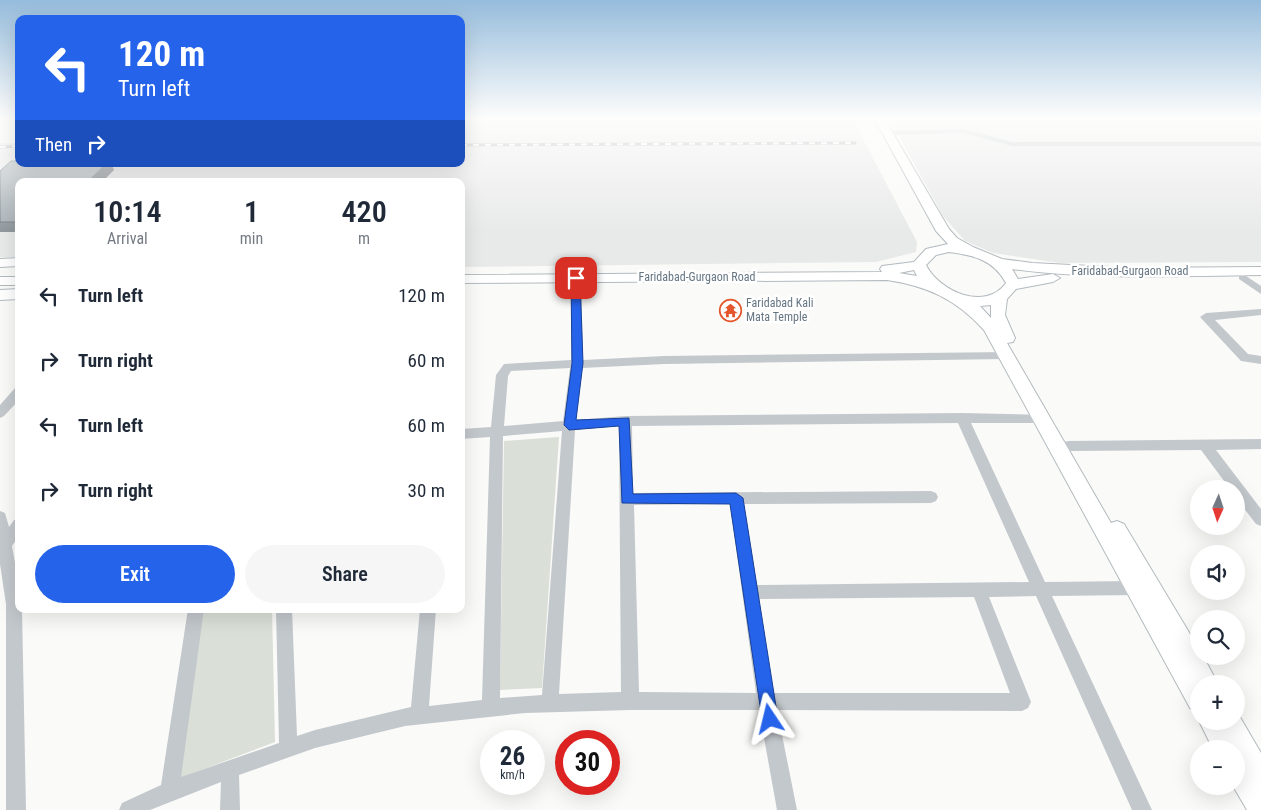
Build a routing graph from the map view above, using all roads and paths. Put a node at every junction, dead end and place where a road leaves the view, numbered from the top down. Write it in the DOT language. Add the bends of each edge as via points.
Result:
graph roads {
  1 [pos="890,156"];
  2 [pos="900,156"];
  3 [pos="968,250"];
  4 [pos="934,251"];
  5 [pos="0,262"];
  6 [pos="1000,263"];
  7 [pos="919,264"];
  8 [pos="1261,270"];
  9 [pos="465,272"];
  10 [pos="11,275"];
  11 [pos="1243,277"];
  12 [pos="1261,277"];
  13 [pos="576,278"];
  14 [pos="465,279"];
  15 [pos="932,286"];
  16 [pos="1006,292"];
  17 [pos="1261,292"];
  18 [pos="15,294"];
  19 [pos="0,295"];
  20 [pos="950,295"];
  21 [pos="1261,312"];
  22 [pos="1006,355"];
  23 [pos="1261,360"];
  24 [pos="577,363"];
  25 [pos="15,395"];
  26 [pos="1,411"];
  27 [pos="962,418"];
  28 [pos="1041,418"];
  29 [pos="624,421"];
  30 [pos="569,425"];
  31 [pos="497,431"];
  32 [pos="465,434"];
  33 [pos="1204,444"];
  34 [pos="1261,444"];
  35 [pos="1069,446"];
  36 [pos="931,497"];
  37 [pos="736,498"];
  38 [pos="626,499"];
  39 [pos="0,517"];
  40 [pos="1261,520"];
  41 [pos="15,530"];
  42 [pos="5,544"];
  43 [pos="14,579"];
  44 [pos="1136,588"];
  45 [pos="1041,589"];
  46 [pos="979,590"];
  47 [pos="749,592"];
  48 [pos="195,613"];
  49 [pos="284,613"];
  50 [pos="428,613"];
  51 [pos="1201,675"];
  52 [pos="1190,683"];
  53 [pos="630,701"];
  54 [pos="766,701"];
  55 [pos="550,703"];
  56 [pos="492,708"];
  57 [pos="419,716"];
  58 [pos="1233,730"];
  59 [pos="288,749"];
  60 [pos="230,770"];
  61 [pos="1261,778"];
  62 [pos="1245,781"];
  63 [pos="170,791"];
  64 [pos="1261,809"];
  65 [pos="16,810"];
  66 [pos="129,810"];
  67 [pos="230,810"];
  68 [pos="787,810"];
  69 [pos="1142,810"];
  1 -- 4 [label="main road" via="932,231"];
  2 -- 3 [label="main road" via="943,231 952,241"];
  3 -- 4 [label="main road" via="949,248"];
  3 -- 6 [label="main road, Faridabad-Gurgaon Road"];
  4 -- 7 [label="main road" via="924,256"];
  5 -- 10 [label="main road"];
  6 -- 8 [label="main road, Faridabad-Gurgaon Road" via="1071,271"];
  6 -- 16 [label="main road" via="1009,272"];
  7 -- 9 [label="main road, Faridabad-Gurgaon Road" via="884,270"];
  7 -- 15 [label="main road" via="922,275"];
  11 -- 12 [label="main road, Faridabad-Gurgaon Road"];
  11 -- 16 [label="main road, Faridabad-Gurgaon Road" via="1065,278 1027,281"];
  11 -- 17 [label="street"];
  13 -- 14 [label="main road, Faridabad-Gurgaon Road"];
  13 -- 15 [label="main road, Faridabad-Gurgaon Road" via="887,276"];
  13 -- 24 [label="street"];
  15 -- 20 [label="main road, Faridabad-Gurgaon Road"];
  16 -- 20 [label="main road, Faridabad-Gurgaon Road" via="984,302"];
  16 -- 35 [label="main road" via="997,315 1002,328"];
  18 -- 19 [label="main road"];
  20 -- 22 [label="main road" via="982,316"];
  21 -- 23 [label="street" via="1206,318 1245,358"];
  22 -- 24 [label="street"];
  22 -- 28 [label="main road"];
  24 -- 30 [label="street"];
  24 -- 31 [label="street" via="516,365 504,370"];
  25 -- 26 [label="street"];
  27 -- 28 [label="street"];
  27 -- 29 [label="street"];
  27 -- 45 [label="street"];
  28 -- 44 [label="main road"];
  29 -- 30 [label="street"];
  29 -- 38 [label="street"];
  30 -- 31 [label="street"];
  30 -- 55 [label="street"];
  31 -- 32 [label="street"];
  31 -- 56 [label="street"];
  33 -- 34 [label="street"];
  33 -- 35 [label="street"];
  33 -- 40 [label="street"];
  35 -- 51 [label="main road"];
  36 -- 37 [label="street"];
  37 -- 38 [label="street"];
  37 -- 47 [label="street"];
  38 -- 53 [label="street"];
  39 -- 42 [label="street"];
  41 -- 42 [label="street"];
  42 -- 43 [label="street"];
  43 -- 65 [label="street"];
  44 -- 45 [label="street"];
  44 -- 52 [label="main road"];
  45 -- 46 [label="street"];
  45 -- 69 [label="street"];
  46 -- 47 [label="street"];
  46 -- 54 [label="street" via="1022,702"];
  47 -- 54 [label="street"];
  48 -- 63 [label="street"];
  49 -- 59 [label="street"];
  50 -- 57 [label="street"];
  53 -- 54 [label="street"];
  53 -- 55 [label="street"];
  54 -- 68 [label="street"];
  55 -- 56 [label="street"];
  56 -- 57 [label="street"];
  57 -- 59 [label="street"];
  58 -- 61 [label="main road"];
  59 -- 60 [label="street"];
  60 -- 63 [label="street"];
  60 -- 67 [label="street"];
  62 -- 64 [label="main road"];
  63 -- 66 [label="street"];
}
